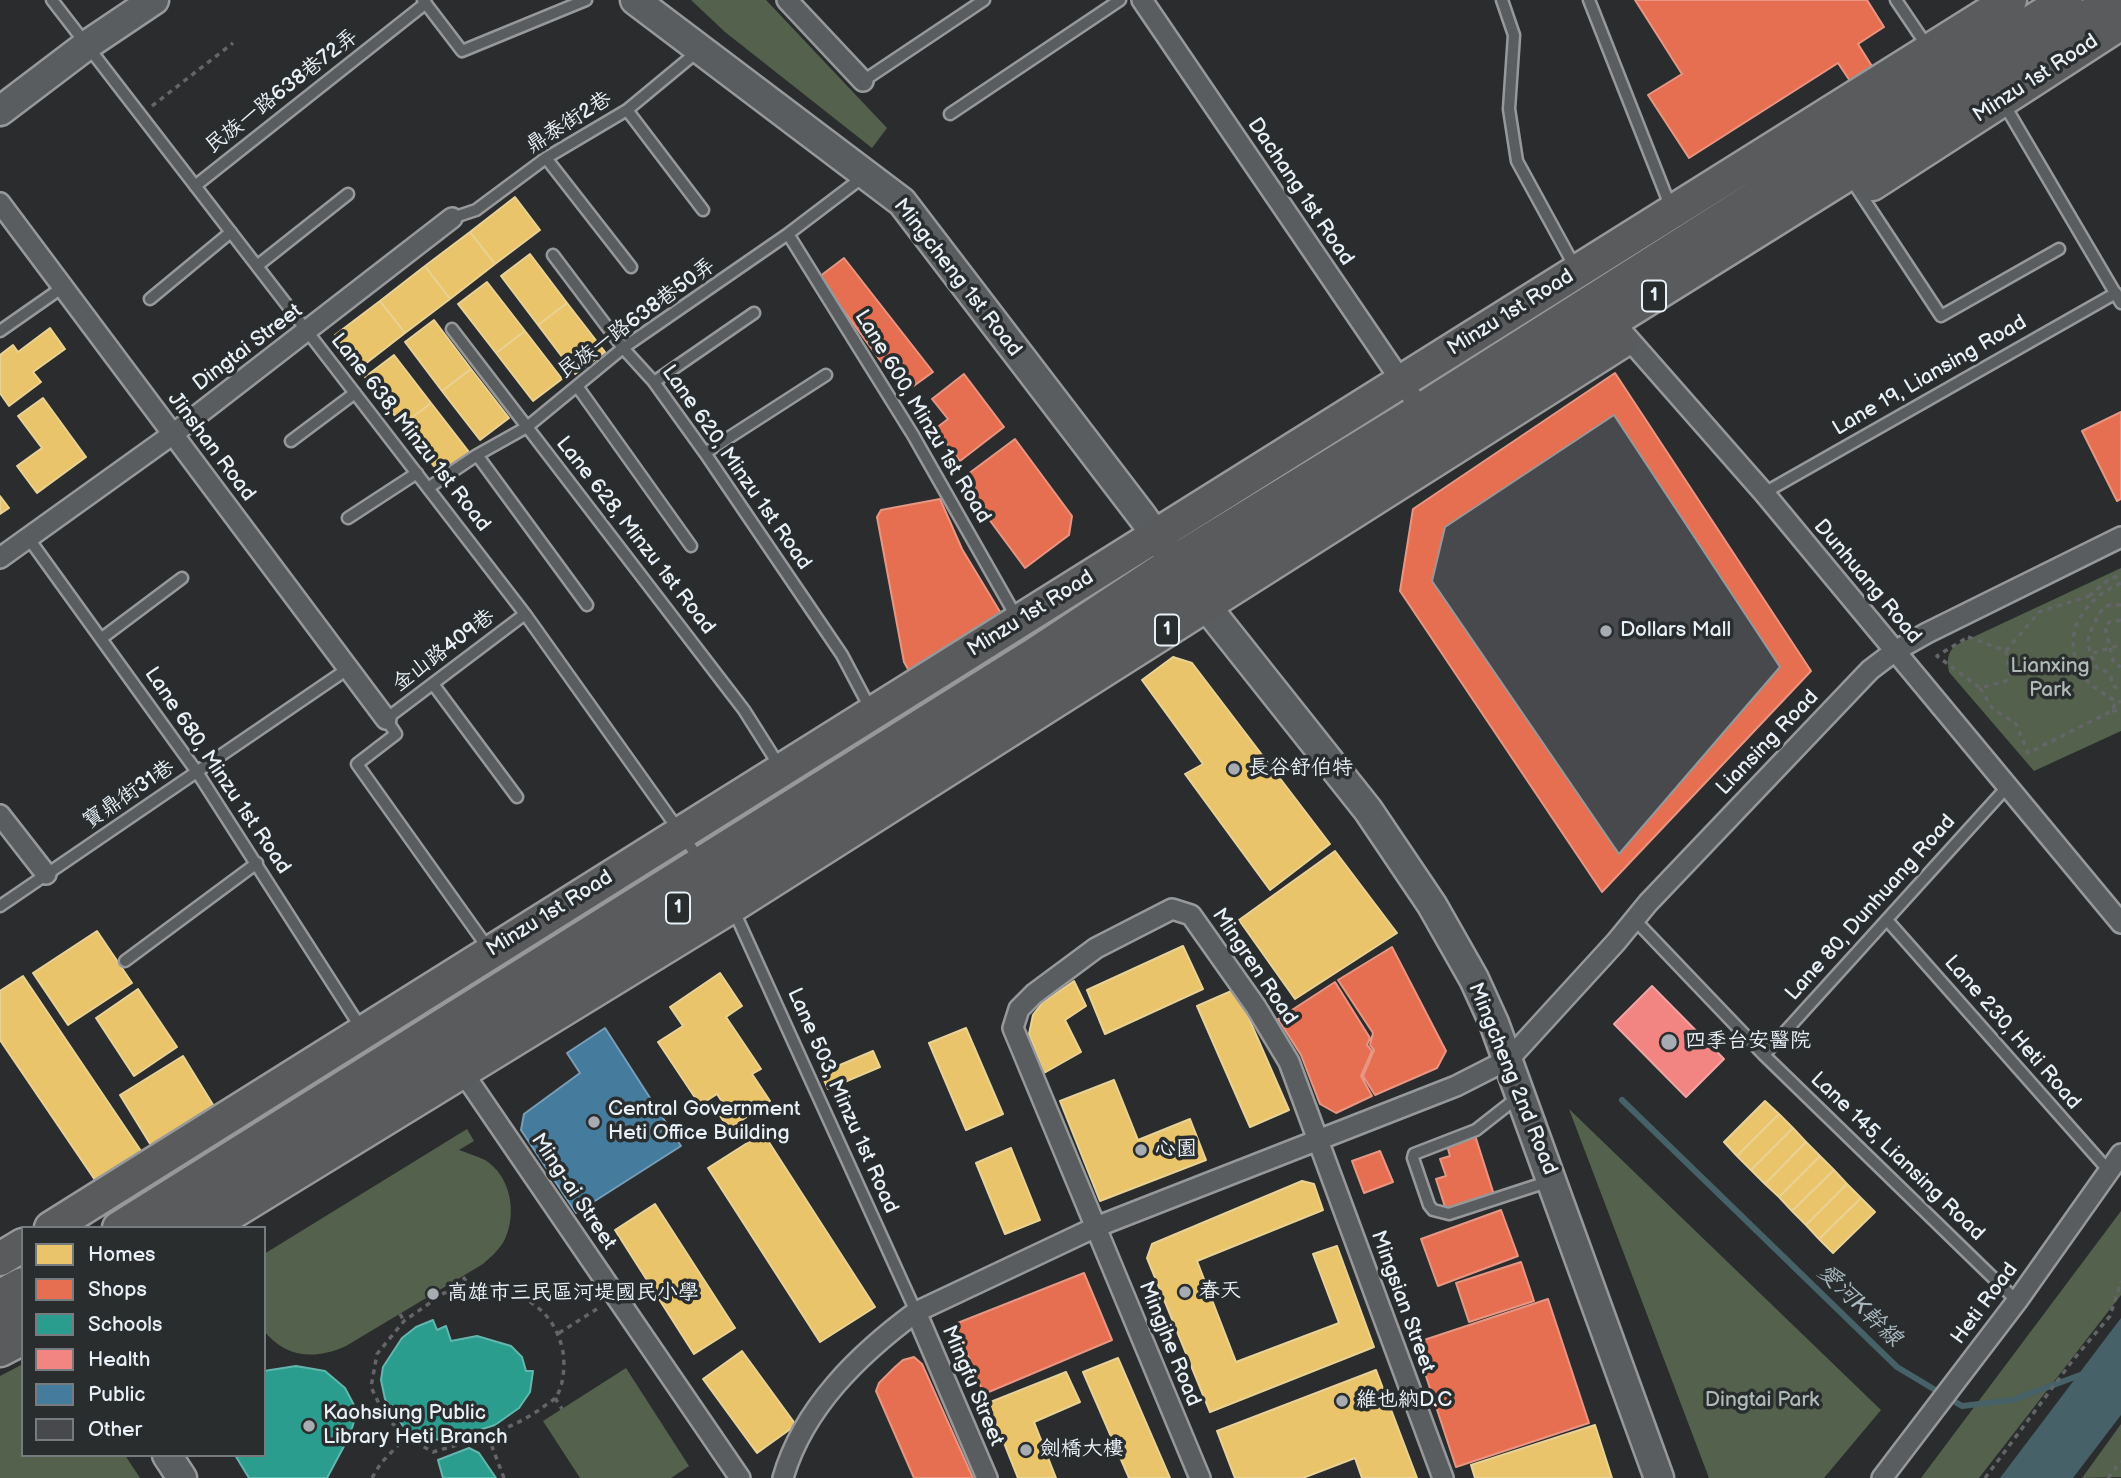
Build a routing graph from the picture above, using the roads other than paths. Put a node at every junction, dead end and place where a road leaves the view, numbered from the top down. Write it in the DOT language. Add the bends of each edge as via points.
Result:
graph roads {
  1 [pos="52,0"];
  2 [pos="154,0"];
  3 [pos="586,0"];
  4 [pos="635,0"];
  5 [pos="787,0"];
  6 [pos="984,0"];
  7 [pos="1120,0"];
  8 [pos="1142,0"];
  9 [pos="1502,0"];
  10 [pos="1590,0"];
  11 [pos="1896,0"];
  12 [pos="2010,0"];
  13 [pos="2066,0"];
  14 [pos="2113,0"];
  15 [pos="424,1"];
  16 [pos="2121,23"];
  17 [pos="87,45"];
  18 [pos="699,50"];
  19 [pos="1938,64"];
  20 [pos="863,81"];
  21 [pos="2002,101"];
  22 [pos="0,110"];
  23 [pos="627,110"];
  24 [pos="950,114"];
  25 [pos="546,158"];
  26 [pos="866,175"];
  27 [pos="1854,182"];
  28 [pos="195,186"];
  29 [pos="348,194"];
  30 [pos="0,203"];
  31 [pos="703,210"];
  32 [pos="452,218"];
  33 [pos="1681,226"];
  34 [pos="231,232"];
  35 [pos="788,234"];
  36 [pos="2059,249"];
  37 [pos="553,256"];
  38 [pos="257,267"];
  39 [pos="631,267"];
  40 [pos="1577,272"];
  41 [pos="63,287"];
  42 [pos="2118,298"];
  43 [pos="150,299"];
  44 [pos="754,313"];
  45 [pos="1613,319"];
  46 [pos="452,329"];
  47 [pos="0,331"];
  48 [pos="308,332"];
  49 [pos="623,348"];
  50 [pos="826,375"];
  51 [pos="654,382"];
  52 [pos="1402,382"];
  53 [pos="577,386"];
  54 [pos="355,393"];
  55 [pos="1421,410"];
  56 [pos="527,427"];
  57 [pos="173,434"];
  58 [pos="291,441"];
  59 [pos="705,453"];
  60 [pos="477,455"];
  61 [pos="417,473"];
  62 [pos="428,488"];
  63 [pos="1764,494"];
  64 [pos="348,518"];
  65 [pos="1156,535"];
  66 [pos="2121,537"];
  67 [pos="29,538"];
  68 [pos="691,545"];
  69 [pos="0,558"];
  70 [pos="182,578"];
  71 [pos="1190,584"];
  72 [pos="587,604"];
  73 [pos="525,614"];
  74 [pos="1020,621"];
  75 [pos="102,638"];
  76 [pos="1895,651"];
  77 [pos="349,668"];
  78 [pos="433,684"];
  79 [pos="883,707"];
  80 [pos="386,719"];
  81 [pos="923,755"];
  82 [pos="782,770"];
  83 [pos="197,772"];
  84 [pos="2007,787"];
  85 [pos="517,797"];
  86 [pos="0,815"];
  87 [pos="681,832"];
  88 [pos="257,863"];
  89 [pos="703,863"];
  90 [pos="46,874"];
  91 [pos="0,906"];
  92 [pos="732,906"];
  93 [pos="1634,919"];
  94 [pos="1887,920"];
  95 [pos="2121,923"];
  96 [pos="491,952"];
  97 [pos="125,961"];
  98 [pos="363,1032"];
  99 [pos="1764,1055"];
  100 [pos="1509,1059"];
  101 [pos="462,1071"];
  102 [pos="1521,1094"];
  103 [pos="1320,1141"];
  104 [pos="2121,1154"];
  105 [pos="2109,1171"];
  106 [pos="1552,1180"];
  107 [pos="54,1226"];
  108 [pos="122,1226"];
  109 [pos="166,1226"];
  110 [pos="210,1226"];
  111 [pos="1096,1227"];
  112 [pos="21,1246"];
  113 [pos="0,1259"];
  114 [pos="21,1284"];
  115 [pos="0,1296"];
  116 [pos="2017,1301"];
  117 [pos="916,1312"];
  118 [pos="21,1313"];
  119 [pos="0,1324"];
  120 [pos="21,1339"];
  121 [pos="0,1350"];
  122 [pos="168,1457"];
  123 [pos="182,1478"];
  124 [pos="740,1478"];
  125 [pos="783,1478"];
  126 [pos="986,1478"];
  127 [pos="1200,1478"];
  128 [pos="1443,1478"];
  129 [pos="1659,1478"];
  130 [pos="1882,1478"];
  1 -- 17 [label="lane, Lane 638, Minzu 1st Road"];
  2 -- 17 [label="street"];
  3 -- 15 [label="lane" via="462,51"];
  4 -- 18 [label="street, Mingcheng 1st Road"];
  5 -- 20 [label="street"];
  6 -- 20 [label="lane"];
  7 -- 24 [label="lane"];
  8 -- 52 [label="street, Dachang 1st Road"];
  9 -- 40 [label="lane" via="1514,35 1509,109 1517,161"];
  10 -- 33 [label="lane"];
  11 -- 19 [label="lane"];
  12 -- 19 [label="main road, Minzu 1st Road / 1"];
  13 -- 19 [label="main road, Minzu 1st Road / 1"];
  14 -- 27 [label="main road, Minzu 1st Road / 1"];
  15 -- 28 [label="lane, 民族一路638巷72弄"];
  16 -- 21 [label="main road, Minzu 1st Road / 1"];
  17 -- 22 [label="street"];
  17 -- 28 [label="lane, Lane 638, Minzu 1st Road"];
  18 -- 23 [label="lane, 鼎泰街2巷"];
  18 -- 26 [label="street, Mingcheng 1st Road"];
  19 -- 33 [label="main road, Minzu 1st Road / 1"];
  21 -- 27 [label="main road, Minzu 1st Road / 1"];
  21 -- 42 [label="lane"];
  23 -- 25 [label="lane, 鼎泰街2巷"];
  23 -- 31 [label="lane"];
  25 -- 32 [label="lane, 鼎泰街2巷" via="476,210"];
  25 -- 39 [label="lane"];
  26 -- 35 [label="lane, 民族一路638巷50弄"];
  26 -- 65 [label="street, Mingcheng 1st Road" via="902,202"];
  27 -- 36 [label="lane" via="1941,316"];
  27 -- 45 [label="main road, Minzu 1st Road / 1"];
  28 -- 34 [label="lane, Lane 638, Minzu 1st Road"];
  29 -- 38 [label="lane"];
  30 -- 41 [label="street, Jinshan Road"];
  32 -- 48 [label="street, Dingtai Street"];
  33 -- 40 [label="main road, Minzu 1st Road / 1"];
  33 -- 45 [label="main road, Minzu 1st Road / 1"];
  34 -- 38 [label="lane, Lane 638, Minzu 1st Road"];
  34 -- 43 [label="lane"];
  35 -- 49 [label="lane, 民族一路638巷50弄"];
  35 -- 74 [label="lane, Lane 600, Minzu 1st Road" via="913,435"];
  37 -- 49 [label="lane, Lane 620, Minzu 1st Road"];
  38 -- 48 [label="lane, Lane 638, Minzu 1st Road"];
  40 -- 45 [label="street, Dunhuang Road"];
  40 -- 52 [label="main road, Minzu 1st Road / 1"];
  41 -- 47 [label="lane"];
  41 -- 57 [label="street, Jinshan Road"];
  42 -- 63 [label="lane, Lane 19, Liansing Road"];
  44 -- 51 [label="lane"];
  45 -- 55 [label="main road, Minzu 1st Road / 1"];
  45 -- 63 [label="street, Dunhuang Road"];
  45 -- 71 [label="main road, Minzu 1st Road / 1"];
  46 -- 56 [label="lane, Lane 628, Minzu 1st Road"];
  48 -- 54 [label="lane, Lane 638, Minzu 1st Road"];
  48 -- 57 [label="street, Dingtai Street"];
  49 -- 51 [label="lane, Lane 620, Minzu 1st Road"];
  49 -- 53 [label="lane, 民族一路638巷50弄"];
  50 -- 59 [label="lane"];
  51 -- 59 [label="lane, Lane 620, Minzu 1st Road"];
  52 -- 55 [label="street, Dachang 1st Road"];
  52 -- 65 [label="main road, Minzu 1st Road / 1"];
  53 -- 56 [label="lane, 民族一路638巷50弄"];
  53 -- 68 [label="lane"];
  54 -- 58 [label="lane"];
  54 -- 61 [label="lane, Lane 638, Minzu 1st Road"];
  55 -- 71 [label="main road, Minzu 1st Road / 1"];
  56 -- 60 [label="lane, 民族一路638巷50弄"];
  56 -- 82 [label="lane, Lane 628, Minzu 1st Road" via="744,710"];
  57 -- 67 [label="street, Dingtai Street"];
  57 -- 77 [label="street, Jinshan Road"];
  59 -- 79 [label="lane, Lane 620, Minzu 1st Road" via="842,655"];
  60 -- 62 [label="lane, 民族一路638巷50弄"];
  60 -- 72 [label="lane"];
  61 -- 62 [label="lane, Lane 638, Minzu 1st Road"];
  61 -- 64 [label="lane"];
  62 -- 73 [label="lane, Lane 638, Minzu 1st Road"];
  63 -- 76 [label="street, Dunhuang Road"];
  65 -- 71 [label="street, Mingcheng 1st Road"];
  65 -- 74 [label="main road, Minzu 1st Road / 1"];
  66 -- 76 [label="street, Liansing Road"];
  67 -- 69 [label="street, Dingtai Street"];
  67 -- 75 [label="lane, Lane 680, Minzu 1st Road"];
  70 -- 75 [label="lane"];
  71 -- 81 [label="main road, Minzu 1st Road / 1" via="1101,646"];
  71 -- 100 [label="street, Mingcheng 2nd Road" via="1368,810 1432,905 1474,979"];
  73 -- 78 [label="lane, 金山路409巷"];
  73 -- 87 [label="lane, Lane 638, Minzu 1st Road"];
  74 -- 79 [label="main road, Minzu 1st Road / 1"];
  75 -- 83 [label="lane, Lane 680, Minzu 1st Road"];
  76 -- 84 [label="street, Dunhuang Road"];
  76 -- 93 [label="street, Liansing Road" via="1864,676"];
  77 -- 80 [label="street, Jinshan Road"];
  77 -- 83 [label="lane, 寶鼎街31巷"];
  78 -- 80 [label="lane, 金山路409巷"];
  78 -- 85 [label="lane"];
  79 -- 81 [label="main road"];
  79 -- 82 [label="main road, Minzu 1st Road / 1"];
  80 -- 96 [label="lane" via="396,734 357,764"];
  81 -- 89 [label="main road, Minzu 1st Road / 1"];
  81 -- 92 [label="main road, Minzu 1st Road / 1"];
  81 -- 109 [label="main road, Minzu 1st Road / 1"];
  82 -- 87 [label="main road, Minzu 1st Road / 1"];
  83 -- 88 [label="lane, Lane 680, Minzu 1st Road"];
  83 -- 90 [label="lane, 寶鼎街31巷"];
  84 -- 94 [label="lane, Lane 80, Dunhuang Road"];
  84 -- 95 [label="street, Dunhuang Road"];
  86 -- 90 [label="street"];
  87 -- 89 [label="lane, Lane 638, Minzu 1st Road"];
  87 -- 96 [label="main road, Minzu 1st Road / 1"];
  88 -- 97 [label="lane"];
  88 -- 98 [label="lane, Lane 680, Minzu 1st Road"];
  89 -- 108 [label="main road, Minzu 1st Road / 1"];
  90 -- 91 [label="lane, 寶鼎街31巷"];
  92 -- 101 [label="main road, Minzu 1st Road / 1"];
  92 -- 117 [label="lane, Lane 503, Minzu 1st Road"];
  93 -- 99 [label="lane, Lane 145, Liansing Road"];
  93 -- 100 [label="street, Liansing Road"];
  94 -- 99 [label="lane, Lane 80, Dunhuang Road"];
  94 -- 105 [label="lane, Lane 230, Heti Road"];
  96 -- 98 [label="main road, Minzu 1st Road / 1"];
  98 -- 107 [label="main road, Minzu 1st Road / 1"];
  99 -- 116 [label="lane, Lane 145, Liansing Road"];
  100 -- 102 [label="street, Mingcheng 2nd Road"];
  100 -- 103 [label="street" via="1456,1086"];
  101 -- 110 [label="main road, Minzu 1st Road / 1"];
  101 -- 124 [label="street, Ming-ai Street"];
  102 -- 106 [label="street, Mingcheng 2nd Road"];
  102 -- 106 [label="lane" via="1476,1130 1414,1154 1429,1205 1449,1214"];
  103 -- 111 [label="street"];
  103 -- 111 [label="street, Mingren Road" via="1289,1062 1260,1014 1191,915 1171,909 1096,948 1034,994 1019,1009 1013,1028"];
  103 -- 128 [label="street, Mingsian Street"];
  104 -- 105 [label="street, Heti Road"];
  105 -- 116 [label="street, Heti Road"];
  106 -- 129 [label="street, Mingcheng 2nd Road"];
  111 -- 117 [label="street"];
  111 -- 127 [label="street, Mingjhe Road"];
  112 -- 113 [label="main road"];
  114 -- 115 [label="main road"];
  116 -- 130 [label="street, Heti Road"];
  117 -- 125 [label="street" via="891,1330 821,1401"];
  117 -- 126 [label="street, Mingfu Street"];
  118 -- 119 [label="main road"];
  120 -- 121 [label="main road"];
  122 -- 123 [label="street"];
}
